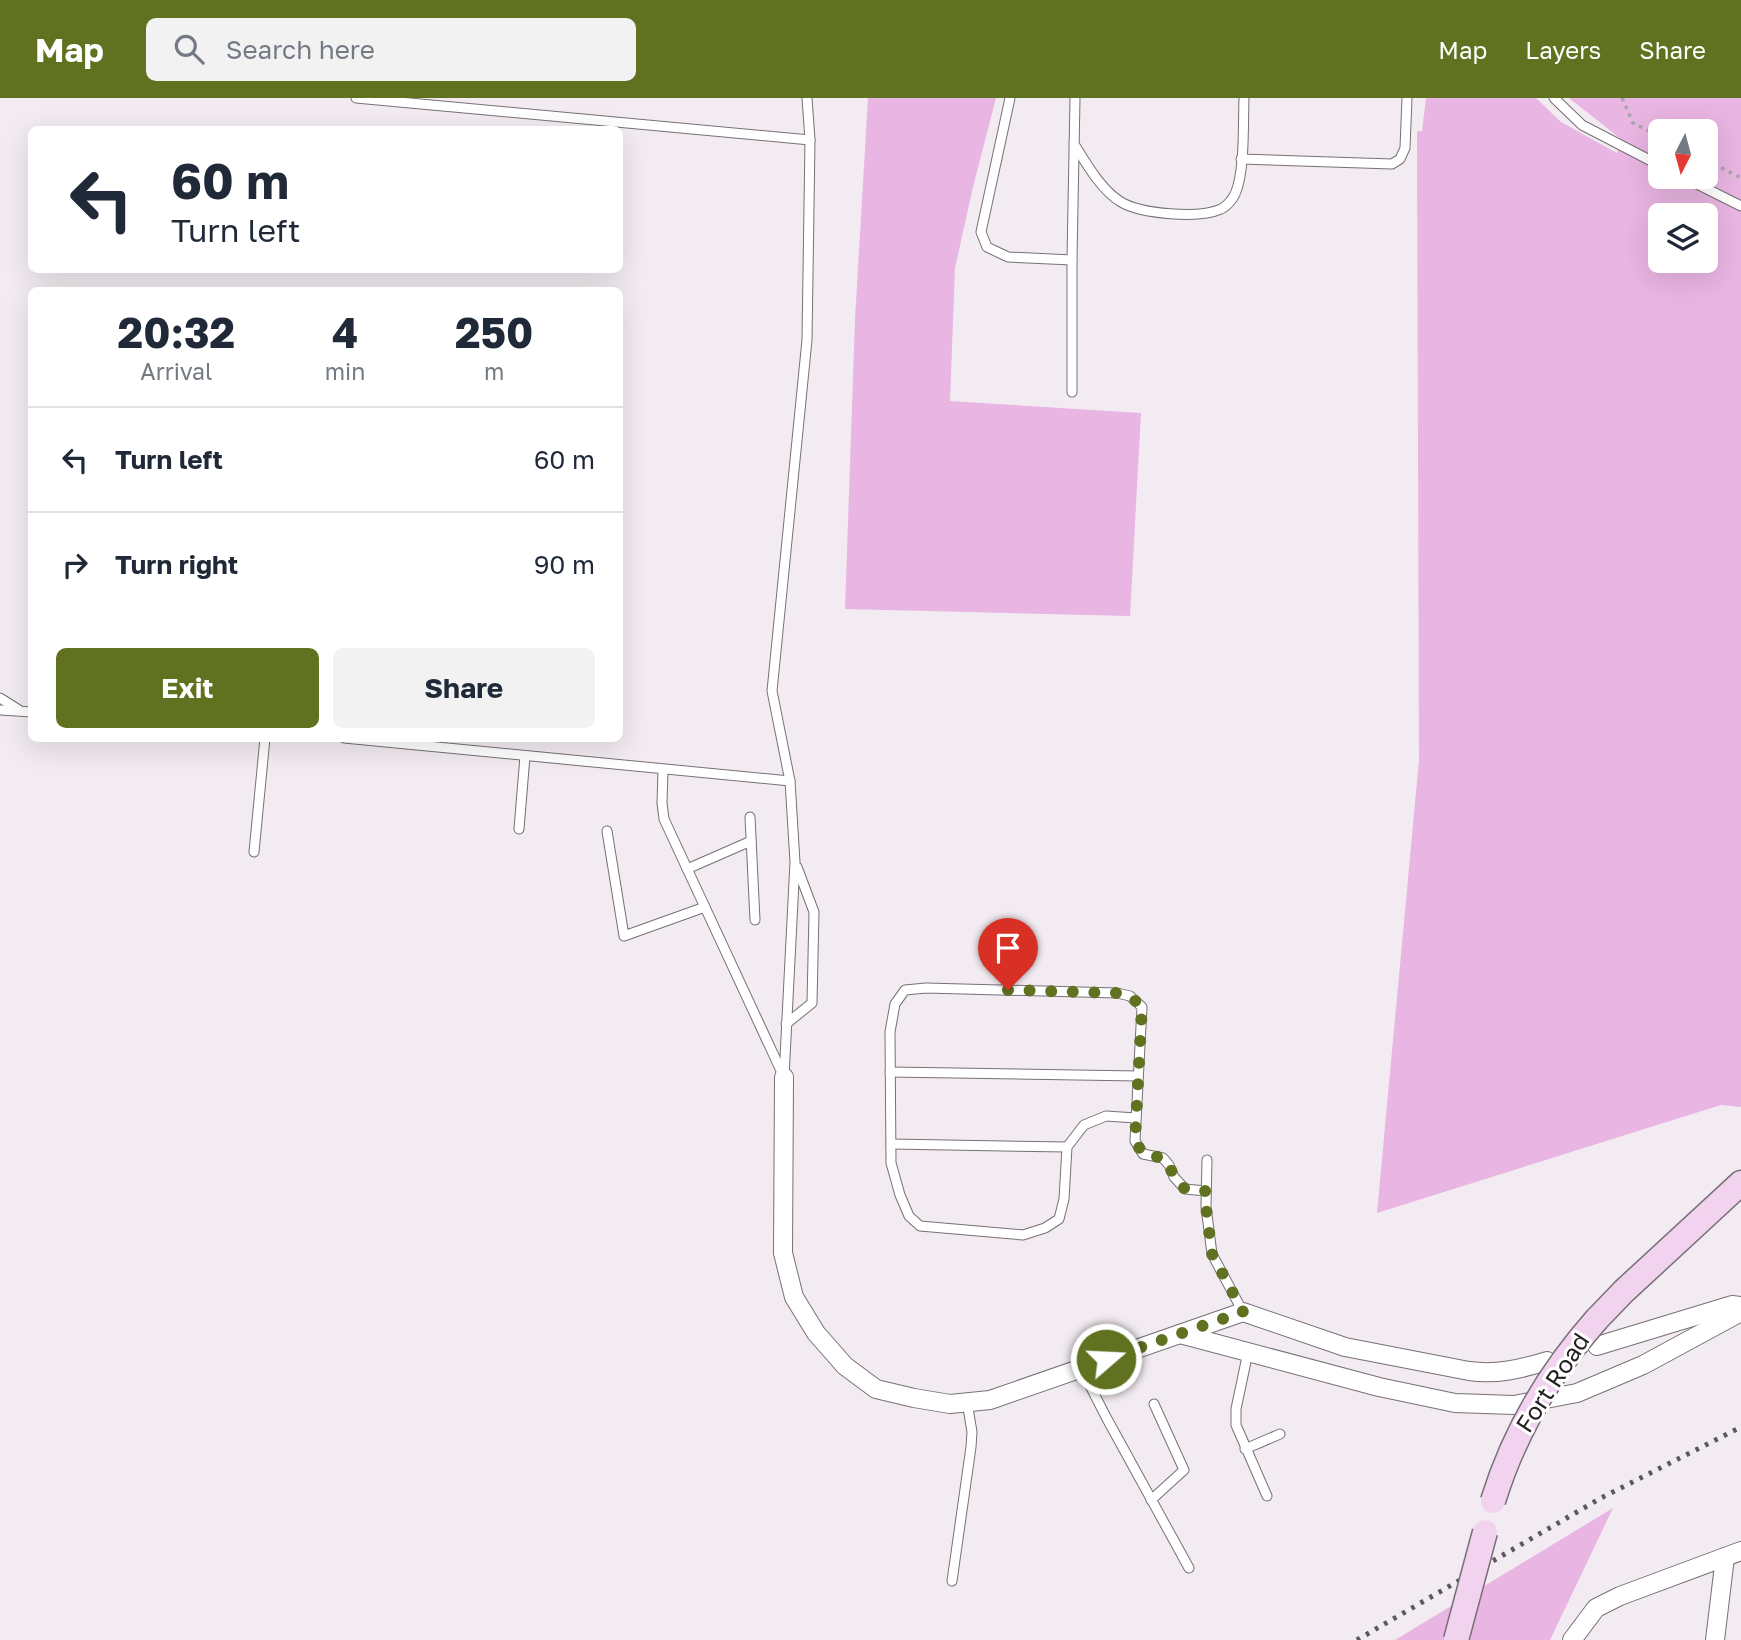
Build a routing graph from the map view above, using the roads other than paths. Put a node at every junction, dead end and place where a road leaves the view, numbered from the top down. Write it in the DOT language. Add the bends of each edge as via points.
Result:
graph roads {
  1 [pos="356,98"];
  2 [pos="807,98"];
  3 [pos="1010,98"];
  4 [pos="1075,98"];
  5 [pos="1244,98"];
  6 [pos="1407,98"];
  7 [pos="1554,98"];
  8 [pos="810,140"];
  9 [pos="1074,144"];
  10 [pos="1241,159"];
  11 [pos="1648,159"];
  12 [pos="1707,189"];
  13 [pos="1741,206"];
  14 [pos="1072,260"];
  15 [pos="1072,392"];
  16 [pos="0,698"];
  17 [pos="0,710"];
  18 [pos="27,712"];
  19 [pos="264,742"];
  20 [pos="413,742"];
  21 [pos="525,756"];
  22 [pos="663,770"];
  23 [pos="790,781"];
  24 [pos="750,817"];
  25 [pos="519,829"];
  26 [pos="607,831"];
  27 [pos="751,841"];
  28 [pos="254,852"];
  29 [pos="795,862"];
  30 [pos="687,869"];
  31 [pos="705,907"];
  32 [pos="755,920"];
  33 [pos="786,1024"];
  34 [pos="890,1072"];
  35 [pos="1138,1076"];
  36 [pos="784,1077"];
  37 [pos="1136,1118"];
  38 [pos="891,1144"];
  39 [pos="1067,1147"];
  40 [pos="1207,1160"];
  41 [pos="1741,1182"];
  42 [pos="1206,1191"];
  43 [pos="1741,1306"];
  44 [pos="1243,1312"];
  45 [pos="1741,1312"];
  46 [pos="1180,1334"];
  47 [pos="1597,1346"];
  48 [pos="1248,1352"];
  49 [pos="1547,1361"];
  50 [pos="1081,1368"];
  51 [pos="967,1402"];
  52 [pos="1154,1404"];
  53 [pos="1280,1434"];
  54 [pos="1245,1449"];
  55 [pos="1266,1496"];
  56 [pos="1151,1500"];
  57 [pos="1733,1554"];
  58 [pos="1189,1568"];
  59 [pos="952,1581"];
  60 [pos="1456,1640"];
  61 [pos="1572,1640"];
  62 [pos="1715,1640"];
  1 -- 8 [label="lane"];
  2 -- 8 [label="lane"];
  3 -- 14 [label="lane" via="981,232 987,247 1008,257"];
  4 -- 9 [label="lane"];
  5 -- 10 [label="lane"];
  6 -- 10 [label="lane" via="1405,148 1392,164"];
  7 -- 11 [label="lane" via="1582,125"];
  8 -- 23 [label="lane" via="807,340 772,691"];
  9 -- 10 [label="lane" via="1097,179 1120,202 1149,212 1198,214 1222,209 1235,196"];
  9 -- 14 [label="lane"];
  12 -- 13 [label="lane"];
  14 -- 15 [label="lane"];
  16 -- 18 [label="lane"];
  17 -- 18 [label="lane"];
  19 -- 28 [label="lane"];
  20 -- 21 [label="lane"];
  21 -- 22 [label="lane"];
  21 -- 25 [label="lane"];
  22 -- 23 [label="lane"];
  22 -- 30 [label="lane" via="664,818"];
  23 -- 29 [label="lane"];
  24 -- 27 [label="lane"];
  26 -- 31 [label="lane" via="624,936"];
  27 -- 30 [label="lane"];
  27 -- 32 [label="lane"];
  29 -- 33 [label="lane"];
  29 -- 33 [label="lane" via="814,912 812,1003"];
  30 -- 31 [label="lane"];
  31 -- 36 [label="lane"];
  33 -- 36 [label="lane"];
  34 -- 35 [label="lane"];
  34 -- 35 [label="lane" via="895,1004 905,990 926,988 1130,996 1142,1007"];
  34 -- 38 [label="lane"];
  35 -- 37 [label="lane"];
  36 -- 51 [label="street" via="783,1253 794,1297 816,1333 845,1366 876,1389 950,1404"];
  37 -- 39 [label="lane" via="1106,1116 1084,1125"];
  37 -- 42 [label="lane" via="1135,1141 1143,1154 1163,1158 1185,1189"];
  38 -- 39 [label="lane"];
  38 -- 39 [label="lane" via="900,1195 909,1216 920,1226 1023,1235 1059,1219 1065,1199"];
  40 -- 42 [label="lane"];
  41 -- 60 [label="street, Fort Road, bridge" via="1597,1319 1532,1410 1493,1501"];
  42 -- 44 [label="lane" via="1212,1254"];
  43 -- 47 [label="street"];
  44 -- 46 [label="street"];
  44 -- 49 [label="street" via="1345,1347 1469,1371 1499,1372"];
  45 -- 48 [label="street" via="1643,1365 1577,1393 1514,1405 1455,1403"];
  46 -- 48 [label="street"];
  46 -- 50 [label="street"];
  48 -- 54 [label="lane" via="1235,1419"];
  50 -- 51 [label="street" via="990,1400"];
  50 -- 56 [label="lane"];
  51 -- 59 [label="lane" via="971,1447"];
  52 -- 56 [label="lane" via="1184,1470"];
  53 -- 54 [label="lane"];
  54 -- 55 [label="lane"];
  56 -- 58 [label="lane"];
  57 -- 61 [label="street" via="1596,1608"];
  57 -- 62 [label="street"];
}
